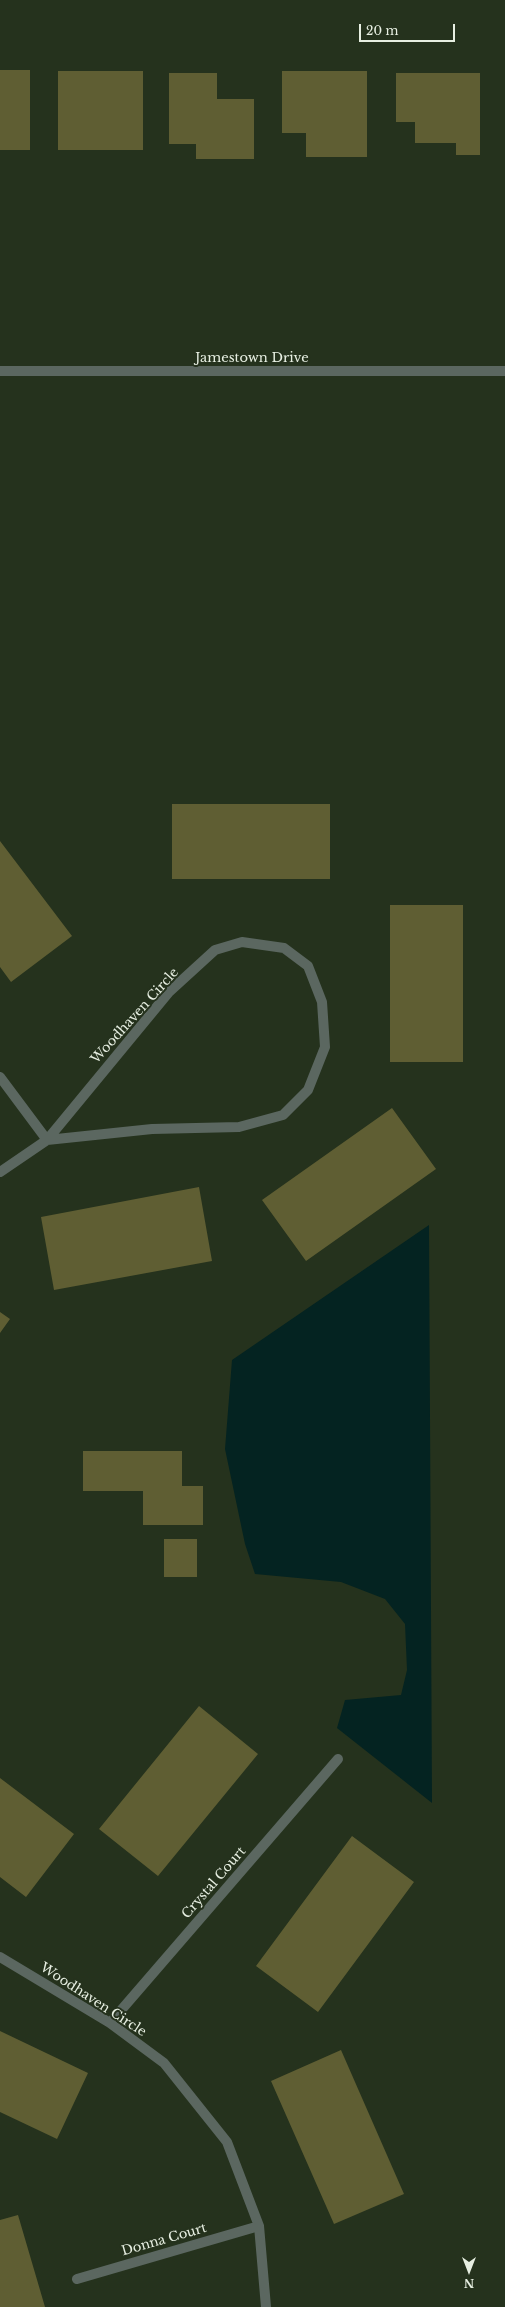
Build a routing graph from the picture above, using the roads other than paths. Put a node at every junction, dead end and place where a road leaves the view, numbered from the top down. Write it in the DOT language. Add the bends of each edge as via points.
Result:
graph roads {
  1 [pos="0,371"];
  2 [pos="505,371"];
  3 [pos="0,1077"];
  4 [pos="47,1140"];
  5 [pos="0,1172"];
  6 [pos="338,1759"];
  7 [pos="0,1957"];
  8 [pos="110,2023"];
  9 [pos="259,2226"];
  10 [pos="77,2279"];
  11 [pos="266,2307"];
  1 -- 2 [label="street, Jamestown Drive"];
  3 -- 4 [label="street"];
  4 -- 4 [label="street, Woodhaven Circle" via="169,992 215,950 242,942 284,948 308,966 322,1002 325,1047 308,1090 283,1115 239,1127 152,1129"];
  4 -- 5 [label="street, Woodhaven Circle"];
  6 -- 8 [label="street, Crystal Court"];
  7 -- 8 [label="street, Woodhaven Circle"];
  8 -- 9 [label="street, Woodhaven Circle" via="164,2063 227,2142"];
  9 -- 10 [label="street, Donna Court"];
  9 -- 11 [label="street, Woodhaven Circle"];
}
